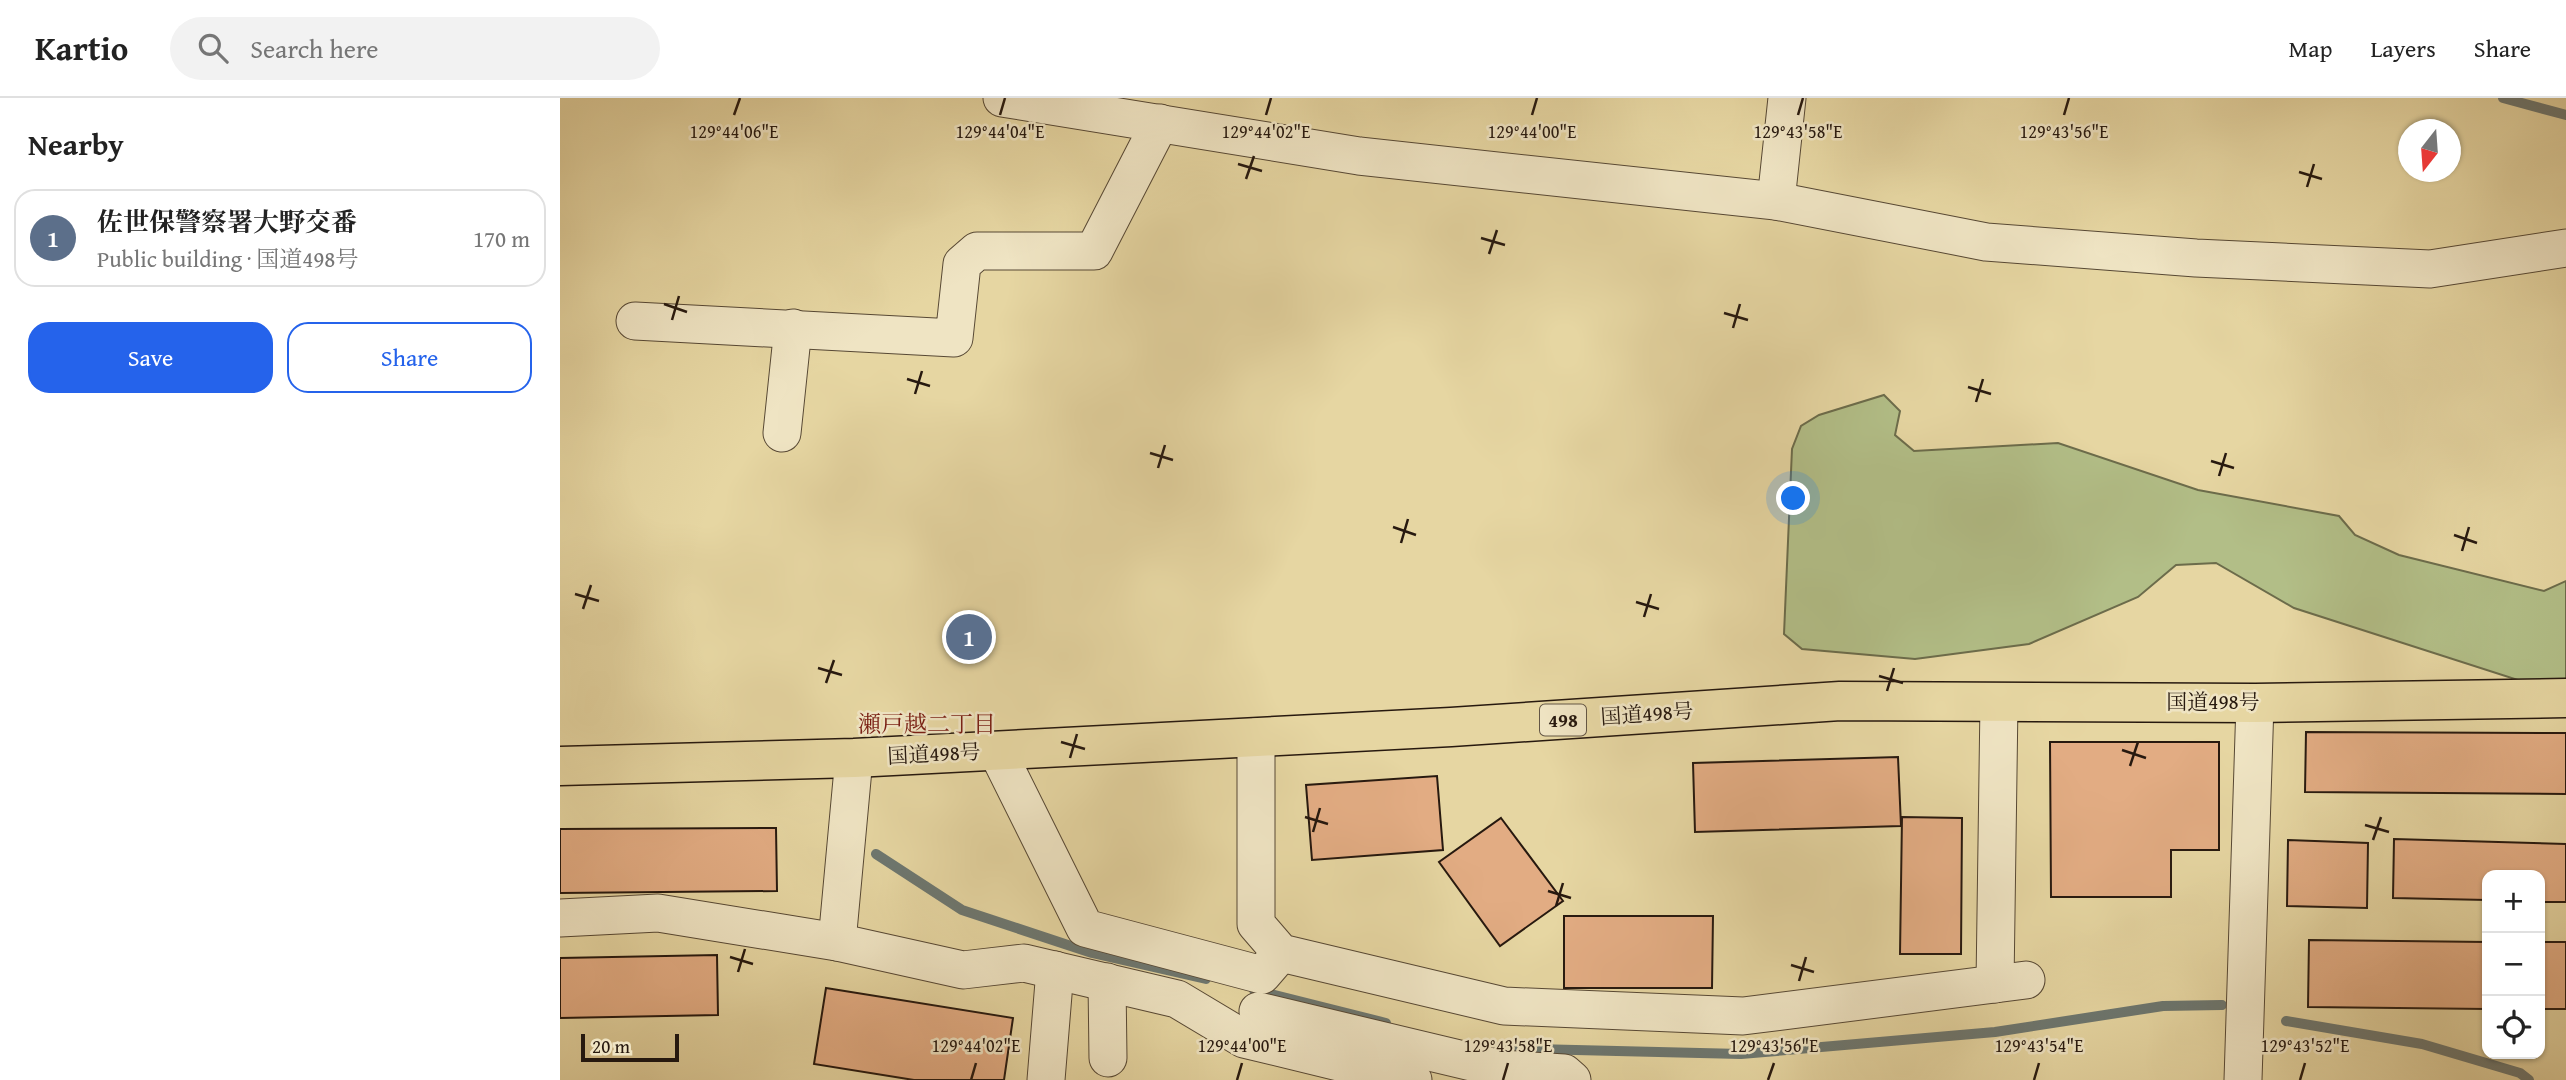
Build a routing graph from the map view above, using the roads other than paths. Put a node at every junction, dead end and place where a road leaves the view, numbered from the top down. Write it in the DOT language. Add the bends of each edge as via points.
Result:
graph roads {
  1 [pos="1003,98"];
  2 [pos="1787,98"];
  3 [pos="1160,123"];
  4 [pos="1776,201"];
  5 [pos="2566,248"];
  6 [pos="635,321"];
  7 [pos="793,328"];
  8 [pos="782,433"];
  9 [pos="2566,698"];
  10 [pos="1999,702"];
  11 [pos="2255,703"];
  12 [pos="1256,737"];
  13 [pos="998,751"];
  14 [pos="855,758"];
  15 [pos="560,766"];
  16 [pos="560,918"];
  17 [pos="837,942"];
  18 [pos="1272,964"];
  19 [pos="1055,970"];
  20 [pos="1107,982"];
  21 [pos="1256,1026"];
  22 [pos="1108,1058"];
  23 [pos="1046,1080"];
  24 [pos="1413,1080"];
  25 [pos="1572,1080"];
  26 [pos="2243,1080"];
  1 -- 3 [label="street"];
  2 -- 4 [label="street"];
  3 -- 4 [label="street" via="1359,156"];
  3 -- 7 [label="street" via="1094,251 977,251 962,264 954,338"];
  4 -- 5 [label="street" via="1986,242 2196,258 2430,269"];
  6 -- 7 [label="street"];
  7 -- 8 [label="street"];
  9 -- 11 [label="highway, 国道498号 / 498"];
  10 -- 11 [label="highway, 国道498号 / 498"];
  10 -- 12 [label="highway, 国道498号 / 498" via="1840,701"];
  10 -- 18 [label="street" via="2011,982 1743,1016 1504,1006"];
  11 -- 26 [label="street"];
  12 -- 13 [label="highway, 国道498号 / 498"];
  12 -- 18 [label="street" via="1256,924"];
  13 -- 14 [label="highway, 国道498号 / 498"];
  13 -- 18 [label="street" via="1085,928"];
  14 -- 15 [label="highway, 国道498号 / 498"];
  14 -- 17 [label="street"];
  16 -- 17 [label="street" via="658,913"];
  17 -- 19 [label="street" via="964,970 1024,963"];
  18 -- 21 [label="street"];
  19 -- 20 [label="street"];
  19 -- 23 [label="street"];
  20 -- 21 [label="street" via="1177,999 1244,1039"];
  20 -- 22 [label="street"];
  21 -- 24 [label="street"];
  21 -- 25 [label="street" via="1501,1069 1564,1073"];
}
